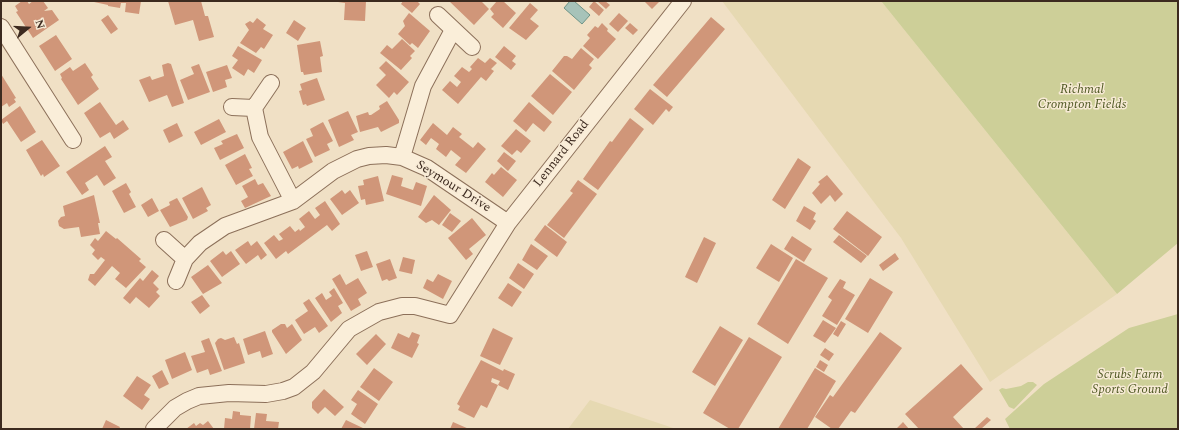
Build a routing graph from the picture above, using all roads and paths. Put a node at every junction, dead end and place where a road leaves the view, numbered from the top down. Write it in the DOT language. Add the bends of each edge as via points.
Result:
graph roads {
  1 [pos="683,1"];
  2 [pos="438,16"];
  3 [pos="1,27"];
  4 [pos="453,30"];
  5 [pos="472,47"];
  6 [pos="271,83"];
  7 [pos="232,107"];
  8 [pos="254,108"];
  9 [pos="73,140"];
  10 [pos="402,157"];
  11 [pos="293,201"];
  12 [pos="508,223"];
  13 [pos="164,240"];
  14 [pos="185,258"];
  15 [pos="176,281"];
  16 [pos="154,429"];
  1 -- 12 [label="street, Lennard Road"];
  2 -- 4 [label="street"];
  3 -- 9 [label="street"];
  4 -- 5 [label="street"];
  4 -- 10 [label="street" via="423,86"];
  6 -- 8 [label="street"];
  7 -- 8 [label="street"];
  8 -- 11 [label="street" via="260,137"];
  10 -- 11 [label="street, Seymour Drive" via="386,155 356,159 333,171"];
  10 -- 12 [label="street, Seymour Drive" via="427,168"];
  11 -- 14 [label="street, Seymour Drive" via="225,226 200,243"];
  12 -- 16 [label="street, Lennard Road" via="450,315 415,306 402,306 379,312 349,329 313,372 294,387 266,394 229,393 199,396 175,408"];
  13 -- 14 [label="street"];
  14 -- 15 [label="street, Seymour Drive"];
}
